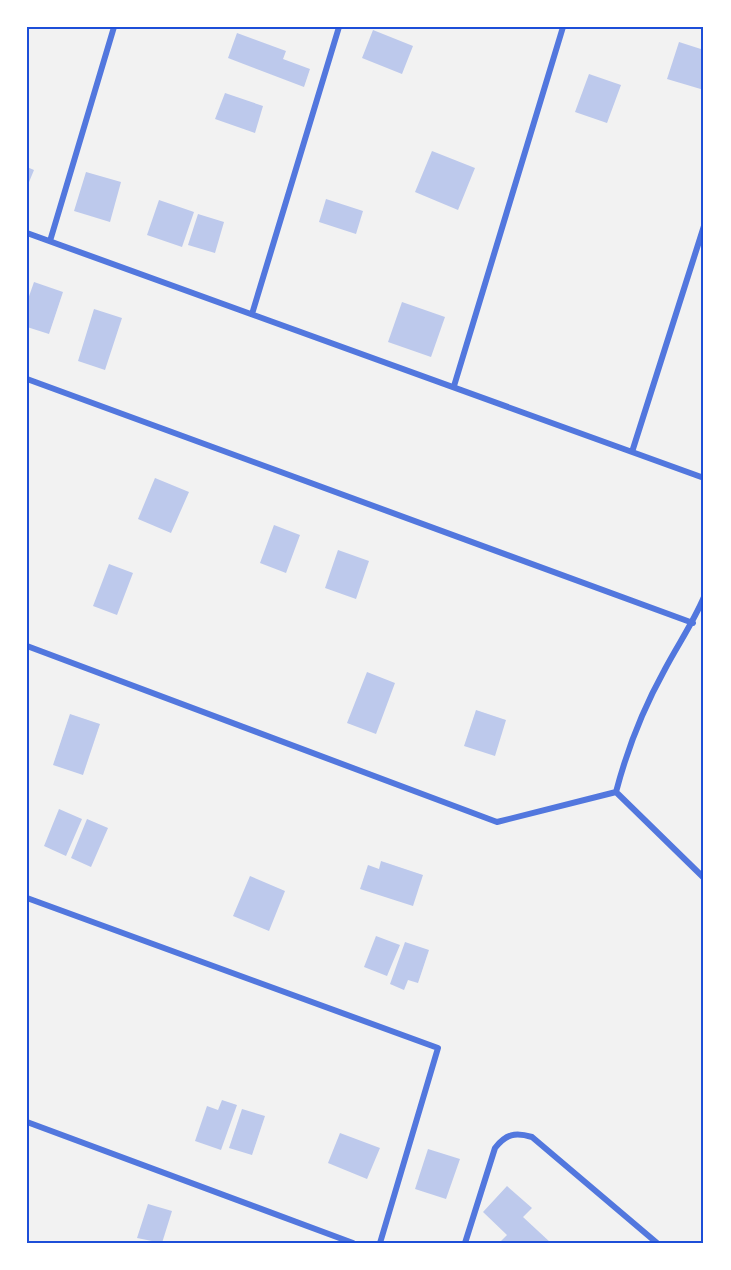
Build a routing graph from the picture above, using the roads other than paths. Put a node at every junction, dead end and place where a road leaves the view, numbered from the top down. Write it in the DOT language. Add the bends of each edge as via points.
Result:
graph roads {
  1 [pos="114,27"];
  2 [pos="339,27"];
  3 [pos="563,27"];
  4 [pos="704,226"];
  5 [pos="27,233"];
  6 [pos="50,241"];
  7 [pos="252,314"];
  8 [pos="27,379"];
  9 [pos="454,386"];
  10 [pos="632,452"];
  11 [pos="704,478"];
  12 [pos="704,597"];
  13 [pos="693,623"];
  14 [pos="27,646"];
  15 [pos="616,792"];
  16 [pos="704,878"];
  17 [pos="27,898"];
  18 [pos="27,1122"];
  19 [pos="353,1243"];
  20 [pos="380,1243"];
  21 [pos="465,1243"];
  22 [pos="657,1243"];
  1 -- 6 [label="street"];
  2 -- 7 [label="street"];
  3 -- 9 [label="street"];
  4 -- 10 [label="street"];
  5 -- 6 [label="street"];
  6 -- 7 [label="street"];
  7 -- 9 [label="street"];
  8 -- 13 [label="street"];
  9 -- 10 [label="street"];
  10 -- 11 [label="street"];
  12 -- 13 [label="street"];
  13 -- 15 [label="street" via="664,672 627,753"];
  14 -- 15 [label="street" via="498,822"];
  15 -- 16 [label="street"];
  17 -- 20 [label="street" via="438,1048"];
  18 -- 19 [label="street"];
  21 -- 22 [label="street" via="495,1148 511,1134 519,1133 532,1137"];
}
